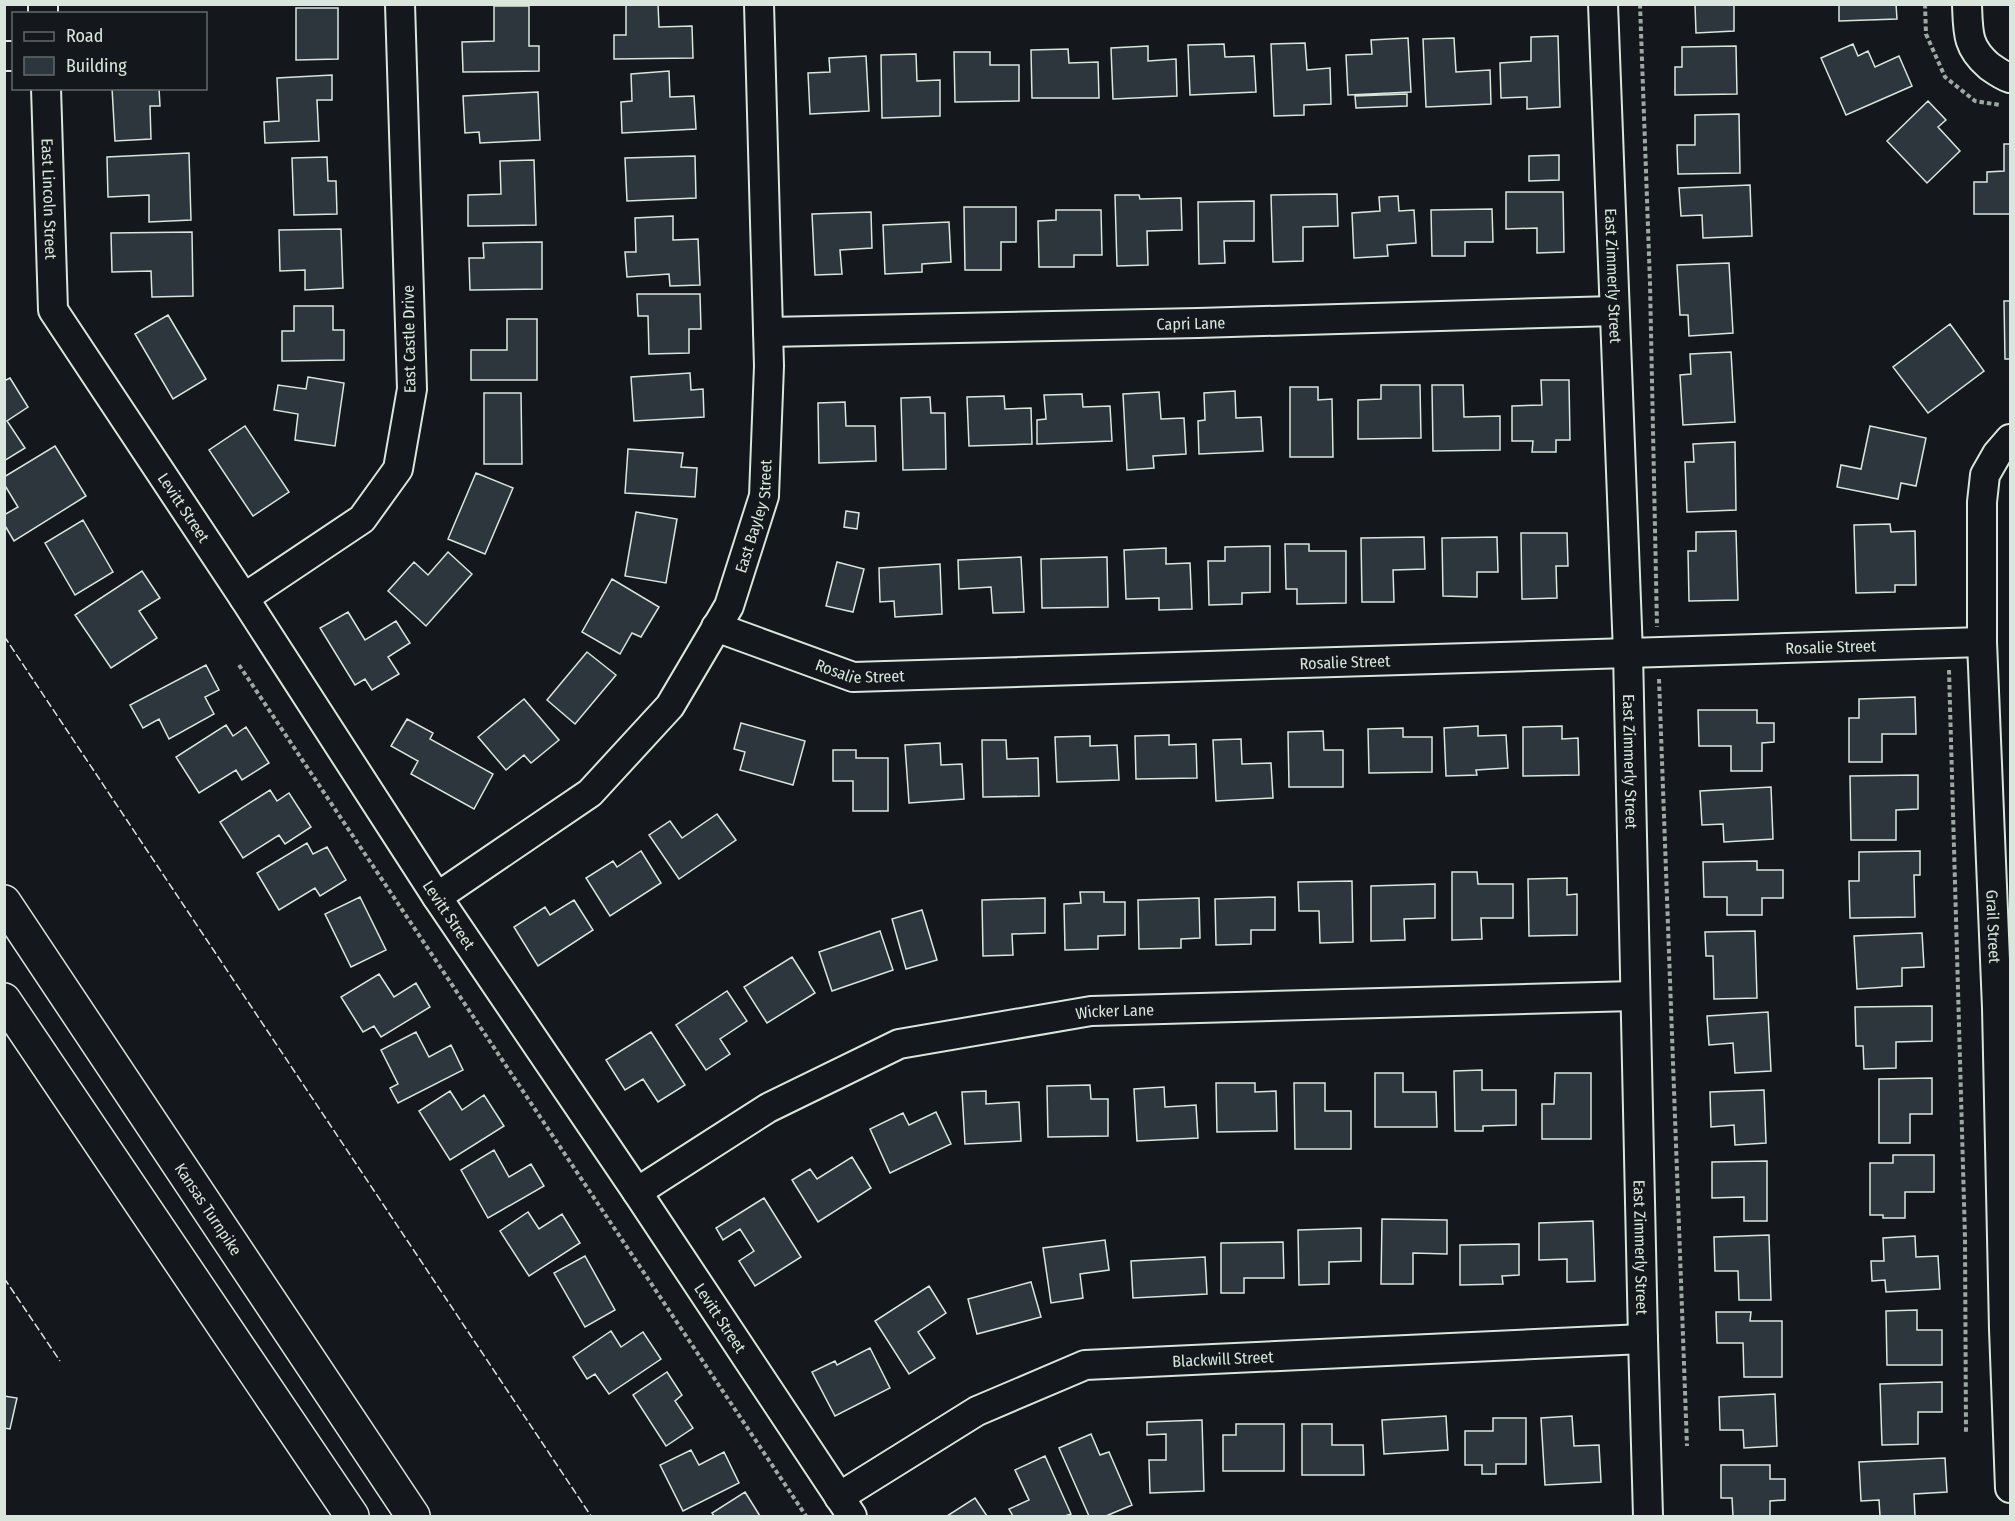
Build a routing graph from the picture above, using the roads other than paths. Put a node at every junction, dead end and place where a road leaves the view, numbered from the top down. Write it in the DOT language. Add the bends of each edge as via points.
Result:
graph roads {
  1 [pos="400,4"];
  2 [pos="759,4"];
  3 [pos="1603,4"];
  4 [pos="1966,4"];
  5 [pos="2010,78"];
  6 [pos="46,90"];
  7 [pos="53,310"];
  8 [pos="1614,311"];
  9 [pos="768,332"];
  10 [pos="2007,442"];
  11 [pos="244,598"];
  12 [pos="716,627"];
  13 [pos="1982,642"];
  14 [pos="1628,653"];
  15 [pos="437,897"];
  16 [pos="4,902"];
  17 [pos="1634,996"];
  18 [pos="4,1000"];
  19 [pos="637,1192"];
  20 [pos="1642,1339"];
  21 [pos="2010,1488"];
  22 [pos="845,1507"];
  23 [pos="352,1516"];
  24 [pos="413,1516"];
  25 [pos="1648,1516"];
  1 -- 11 [label="street, East Castle Drive" via="412,389 398,469 362,519"];
  2 -- 9 [label="street, East Bayley Street"];
  3 -- 8 [label="street, East Zimmerly Street"];
  4 -- 5 [label="street" via="1968,33 1976,54"];
  6 -- 7 [label="street, East Lincoln Street"];
  7 -- 11 [label="street, Levitt Street"];
  8 -- 9 [label="street, Capri Lane"];
  8 -- 14 [label="street, East Zimmerly Street"];
  9 -- 12 [label="street, East Bayley Street" via="764,496 729,606"];
  10 -- 13 [label="street, Grail Street" via="1985,475"];
  11 -- 15 [label="street, Levitt Street"];
  12 -- 14 [label="street, Rosalie Street" via="853,677"];
  12 -- 15 [label="street, East Bayley Street" via="670,706 590,793"];
  13 -- 14 [label="street, Rosalie Street"];
  13 -- 21 [label="street, Grail Street"];
  14 -- 17 [label="street, East Zimmerly Street"];
  15 -- 19 [label="street, Levitt Street"];
  16 -- 24 [label="highway, Kansas Turnpike"];
  17 -- 19 [label="street, Wicker Lane" via="1091,1011 899,1044 768,1108"];
  17 -- 20 [label="street, East Zimmerly Street"];
  18 -- 23 [label="highway"];
  19 -- 22 [label="street, Levitt Street"];
  20 -- 22 [label="street, Blackwill Street" via="1085,1365 977,1411"];
  20 -- 25 [label="street, East Zimmerly Street"];
}
